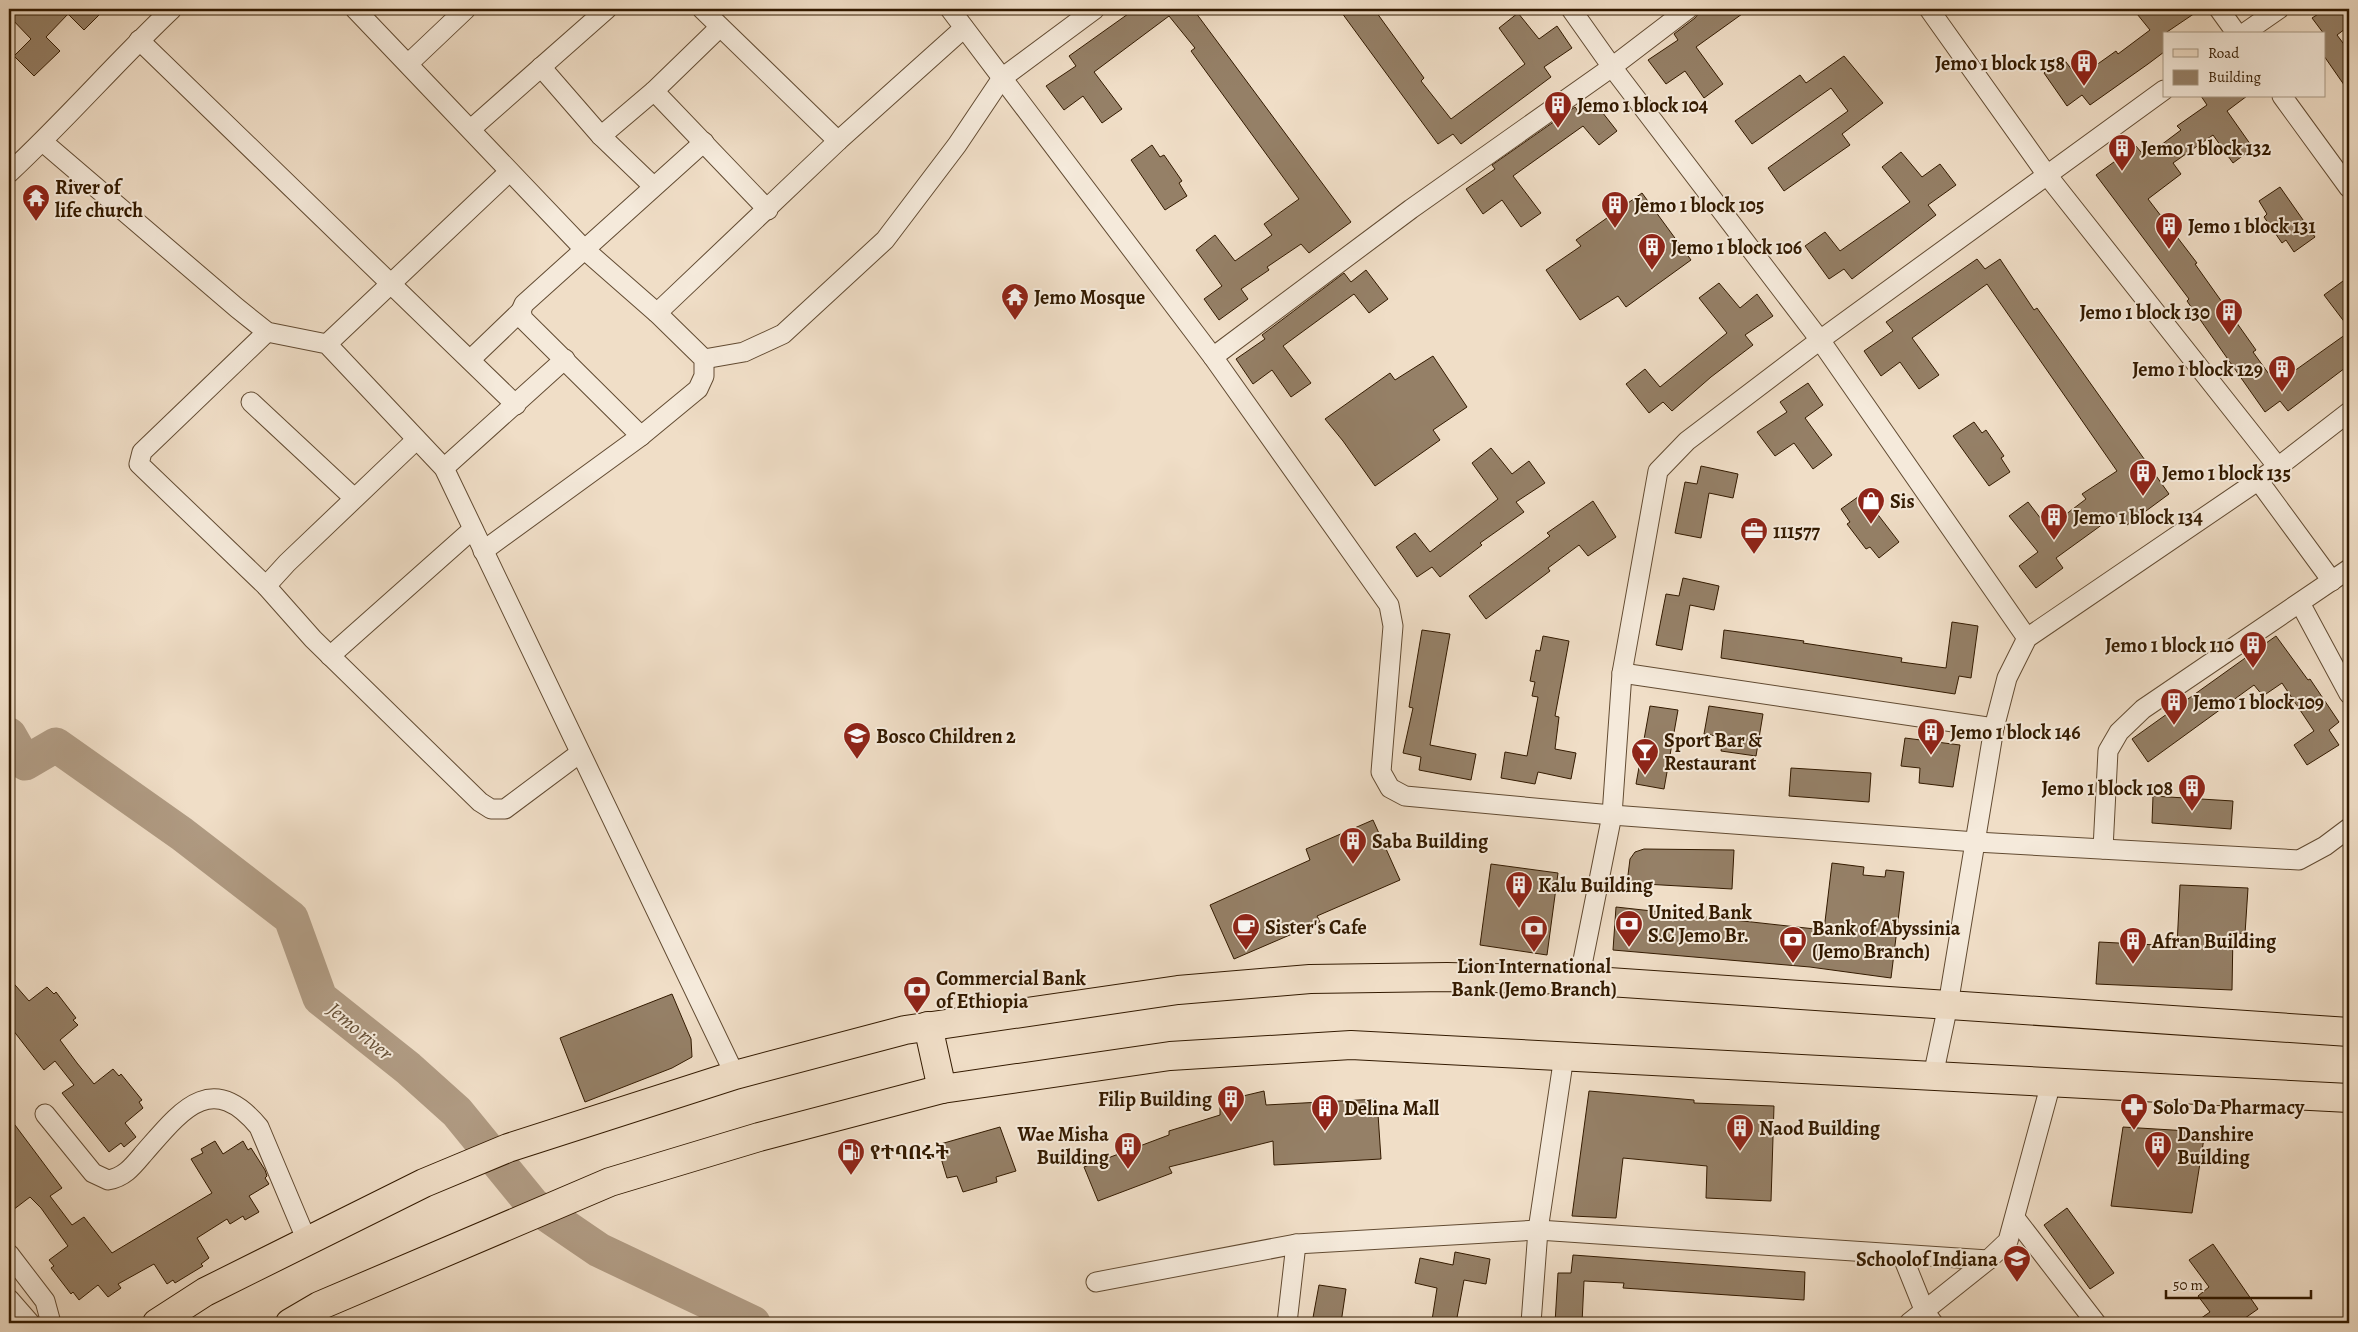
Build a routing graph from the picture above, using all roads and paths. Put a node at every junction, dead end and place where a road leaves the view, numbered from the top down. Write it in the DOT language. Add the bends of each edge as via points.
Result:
graph roads {
  1 [pos="172,9"];
  2 [pos="355,9"];
  3 [pos="466,9"];
  4 [pos="702,9"];
  5 [pos="950,9"];
  6 [pos="1095,9"];
  7 [pos="1571,9"];
  8 [pos="1688,9"];
  9 [pos="1929,9"];
  10 [pos="2219,9"];
  11 [pos="2279,9"];
  12 [pos="595,12"];
  13 [pos="720,27"];
  14 [pos="964,28"];
  15 [pos="2236,32"];
  16 [pos="2246,32"];
  17 [pos="139,40"];
  18 [pos="408,64"];
  19 [pos="541,67"];
  20 [pos="1612,67"];
  21 [pos="1002,78"];
  22 [pos="654,90"];
  23 [pos="2163,91"];
  24 [pos="2283,98"];
  25 [pos="471,129"];
  26 [pos="601,136"];
  27 [pos="838,141"];
  28 [pos="43,142"];
  29 [pos="704,142"];
  30 [pos="510,172"];
  31 [pos="9,173"];
  32 [pos="2047,175"];
  33 [pos="653,186"];
  34 [pos="2349,188"];
  35 [pos="768,210"];
  36 [pos="584,249"];
  37 [pos="392,283"];
  38 [pos="521,311"];
  39 [pos="657,313"];
  40 [pos="268,332"];
  41 [pos="1820,340"];
  42 [pos="327,344"];
  43 [pos="1213,357"];
  44 [pos="566,359"];
  45 [pos="704,359"];
  46 [pos="470,360"];
  47 [pos="251,402"];
  48 [pos="516,405"];
  49 [pos="2349,412"];
  50 [pos="642,436"];
  51 [pos="416,440"];
  52 [pos="2278,467"];
  53 [pos="444,468"];
  54 [pos="2258,480"];
  55 [pos="354,498"];
  56 [pos="473,529"];
  57 [pos="483,551"];
  58 [pos="2349,569"];
  59 [pos="2332,581"];
  60 [pos="266,586"];
  61 [pos="2300,602"];
  62 [pos="2027,638"];
  63 [pos="330,656"];
  64 [pos="1622,673"];
  65 [pos="2349,694"];
  66 [pos="1994,728"];
  67 [pos="580,753"];
  68 [pos="1612,815"];
  69 [pos="2349,828"];
  70 [pos="1976,842"];
  71 [pos="2103,850"];
  72 [pos="1579,980"];
  73 [pos="1948,1005"];
  74 [pos="928,1026"];
  75 [pos="2349,1032"];
  76 [pos="1564,1056"];
  77 [pos="735,1075"];
  78 [pos="1933,1076"];
  79 [pos="2051,1083"];
  80 [pos="942,1089"];
  81 [pos="2349,1098"];
  82 [pos="45,1114"];
  83 [pos="2014,1218"];
  84 [pos="1538,1230"];
  85 [pos="307,1241"];
  86 [pos="1296,1244"];
  87 [pos="9,1254"];
  88 [pos="1902,1255"];
  89 [pos="1988,1260"];
  90 [pos="1096,1282"];
  91 [pos="9,1299"];
  92 [pos="1929,1318"];
  93 [pos="30,1323"];
  94 [pos="50,1323"];
  95 [pos="157,1323"];
  96 [pos="290,1323"];
  97 [pos="1287,1323"];
  98 [pos="1531,1323"];
  99 [pos="1909,1323"];
  100 [pos="2096,1323"];
  1 -- 17 [label="street"];
  2 -- 18 [label="street"];
  3 -- 18 [label="street"];
  4 -- 13 [label="street"];
  5 -- 14 [label="street"];
  6 -- 21 [label="street"];
  7 -- 20 [label="street"];
  8 -- 20 [label="street"];
  9 -- 32 [label="street"];
  10 -- 15 [label="street"];
  11 -- 16 [label="street"];
  12 -- 19 [label="street"];
  13 -- 22 [label="street"];
  13 -- 27 [label="street"];
  14 -- 21 [label="street"];
  14 -- 27 [label="street"];
  17 -- 28 [label="street"];
  17 -- 37 [label="street"];
  18 -- 25 [label="street"];
  19 -- 25 [label="street"];
  19 -- 26 [label="street"];
  20 -- 41 [label="street"];
  20 -- 43 [label="street" via="1410,209"];
  21 -- 43 [label="street"];
  21 -- 45 [label="street" via="885,240 783,334 744,352"];
  22 -- 26 [label="street"];
  22 -- 29 [label="street"];
  23 -- 32 [label="street"];
  24 -- 34 [label="street"];
  25 -- 30 [label="street"];
  26 -- 33 [label="street"];
  27 -- 35 [label="street"];
  28 -- 31 [label="street"];
  28 -- 40 [label="street"];
  29 -- 33 [label="street"];
  29 -- 35 [label="street"];
  30 -- 36 [label="street"];
  30 -- 37 [label="street"];
  32 -- 41 [label="street"];
  32 -- 52 [label="street"];
  33 -- 36 [label="street"];
  35 -- 39 [label="street"];
  36 -- 38 [label="street" via="524,304"];
  36 -- 39 [label="street"];
  37 -- 42 [label="street"];
  37 -- 46 [label="street"];
  38 -- 44 [label="street" via="523,319"];
  38 -- 46 [label="street"];
  39 -- 45 [label="street"];
  40 -- 42 [label="street"];
  40 -- 60 [label="street" via="142,452 139,464"];
  41 -- 62 [label="street"];
  41 -- 64 [label="street" via="1687,441 1658,471"];
  42 -- 51 [label="street"];
  43 -- 68 [label="street" via="1389,605 1393,626 1381,772 1390,788 1405,796"];
  44 -- 48 [label="street"];
  44 -- 50 [label="street"];
  45 -- 50 [label="street" via="704,376 698,389"];
  46 -- 48 [label="street"];
  47 -- 55 [label="street"];
  48 -- 53 [label="street"];
  49 -- 52 [label="street"];
  50 -- 57 [label="street"];
  51 -- 53 [label="street"];
  51 -- 55 [label="street"];
  52 -- 54 [label="street"];
  53 -- 56 [label="street"];
  54 -- 59 [label="street"];
  54 -- 62 [label="street"];
  55 -- 60 [label="street"];
  56 -- 57 [label="street"];
  56 -- 63 [label="street"];
  57 -- 67 [label="street"];
  58 -- 59 [label="street"];
  59 -- 61 [label="street"];
  60 -- 63 [label="street"];
  61 -- 65 [label="street"];
  61 -- 71 [label="street" via="2143,709 2119,732 2108,751"];
  62 -- 66 [label="street" via="2007,678"];
  63 -- 67 [label="street" via="480,802 491,809 505,809"];
  64 -- 66 [label="street"];
  64 -- 68 [label="street"];
  66 -- 70 [label="street"];
  67 -- 77 [label="street"];
  68 -- 70 [label="street"];
  68 -- 72 [label="street"];
  69 -- 71 [label="street" via="2299,860"];
  70 -- 71 [label="street"];
  70 -- 73 [label="street"];
  72 -- 73 [label="main road"];
  72 -- 74 [label="main road" via="1447,977 1310,979 1178,990"];
  73 -- 75 [label="main road"];
  73 -- 78 [label="street"];
  74 -- 77 [label="main road"];
  74 -- 80 [label="main road"];
  76 -- 78 [label="main road"];
  76 -- 80 [label="main road" via="1350,1045 1170,1056"];
  76 -- 84 [label="street"];
  77 -- 85 [label="main road" via="508,1148 424,1183"];
  78 -- 79 [label="main road"];
  79 -- 81 [label="main road"];
  79 -- 83 [label="street"];
  80 -- 96 [label="main road" via="759,1137 610,1182 319,1306"];
  82 -- 85 [label="street" via="93,1174 108,1180 125,1174 190,1105 204,1099 231,1103 248,1114 259,1128"];
  83 -- 89 [label="street" via="2008,1241"];
  83 -- 100 [label="street"];
  84 -- 86 [label="street"];
  84 -- 88 [label="street"];
  84 -- 98 [label="street"];
  85 -- 95 [label="main road" via="205,1292"];
  86 -- 90 [label="street"];
  86 -- 97 [label="street"];
  87 -- 94 [label="street" via="45,1300"];
  88 -- 89 [label="street"];
  88 -- 92 [label="street"];
  89 -- 92 [label="street"];
  91 -- 93 [label="street"];
  92 -- 99 [label="street"];
}
